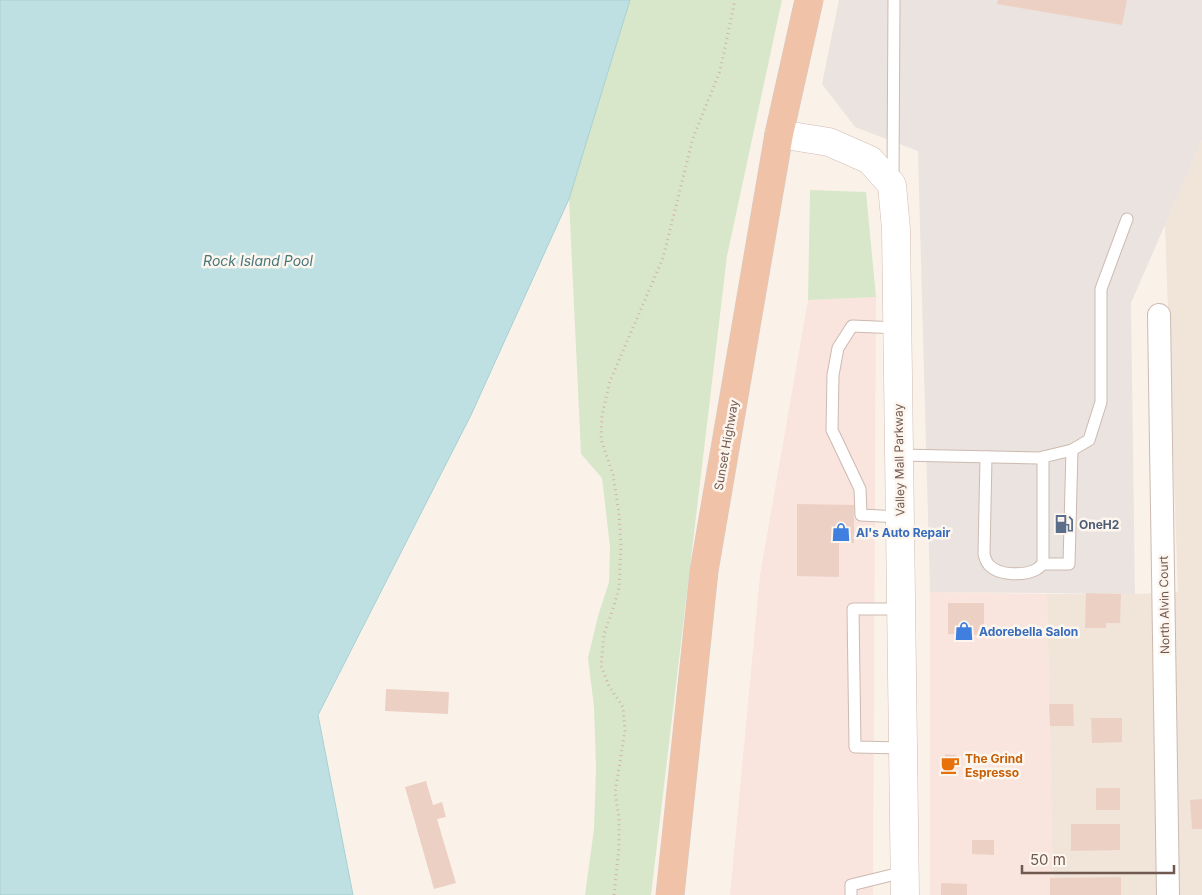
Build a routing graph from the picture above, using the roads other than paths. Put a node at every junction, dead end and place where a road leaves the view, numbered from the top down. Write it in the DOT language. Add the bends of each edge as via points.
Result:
graph roads {
  1 [pos="808,0"];
  2 [pos="894,0"];
  3 [pos="778,134"];
  4 [pos="892,185"];
  5 [pos="1126,219"];
  6 [pos="1160,315"];
  7 [pos="898,328"];
  8 [pos="1072,450"];
  9 [pos="900,455"];
  10 [pos="986,457"];
  11 [pos="1043,457"];
  12 [pos="900,517"];
  13 [pos="1043,564"];
  14 [pos="901,609"];
  15 [pos="903,748"];
  16 [pos="904,883"];
  17 [pos="670,895"];
  18 [pos="851,895"];
  19 [pos="1168,895"];
  1 -- 3 [label="highway, Sunset Highway"];
  2 -- 4 [label="lane"];
  3 -- 4 [label="main road" via="829,142 870,160"];
  3 -- 17 [label="highway, Sunset Highway" via="704,571"];
  4 -- 7 [label="main road, Valley Mall Parkway"];
  5 -- 8 [label="lane" via="1101,289 1101,402 1089,440"];
  6 -- 19 [label="street, North Alvin Court"];
  7 -- 9 [label="main road, Valley Mall Parkway"];
  7 -- 12 [label="lane" via="852,326 838,348 833,375 832,430 860,489 861,515"];
  8 -- 11 [label="lane"];
  8 -- 13 [label="lane" via="1069,564"];
  9 -- 10 [label="lane"];
  9 -- 12 [label="main road, Valley Mall Parkway"];
  10 -- 11 [label="lane"];
  10 -- 13 [label="lane" via="984,554 987,563 1008,574 1024,573"];
  11 -- 13 [label="lane"];
  12 -- 14 [label="main road, Valley Mall Parkway"];
  14 -- 15 [label="main road, Valley Mall Parkway"];
  14 -- 15 [label="lane" via="853,609 855,747"];
  15 -- 16 [label="main road, Valley Mall Parkway"];
  16 -- 18 [label="lane" via="852,885"];
}
